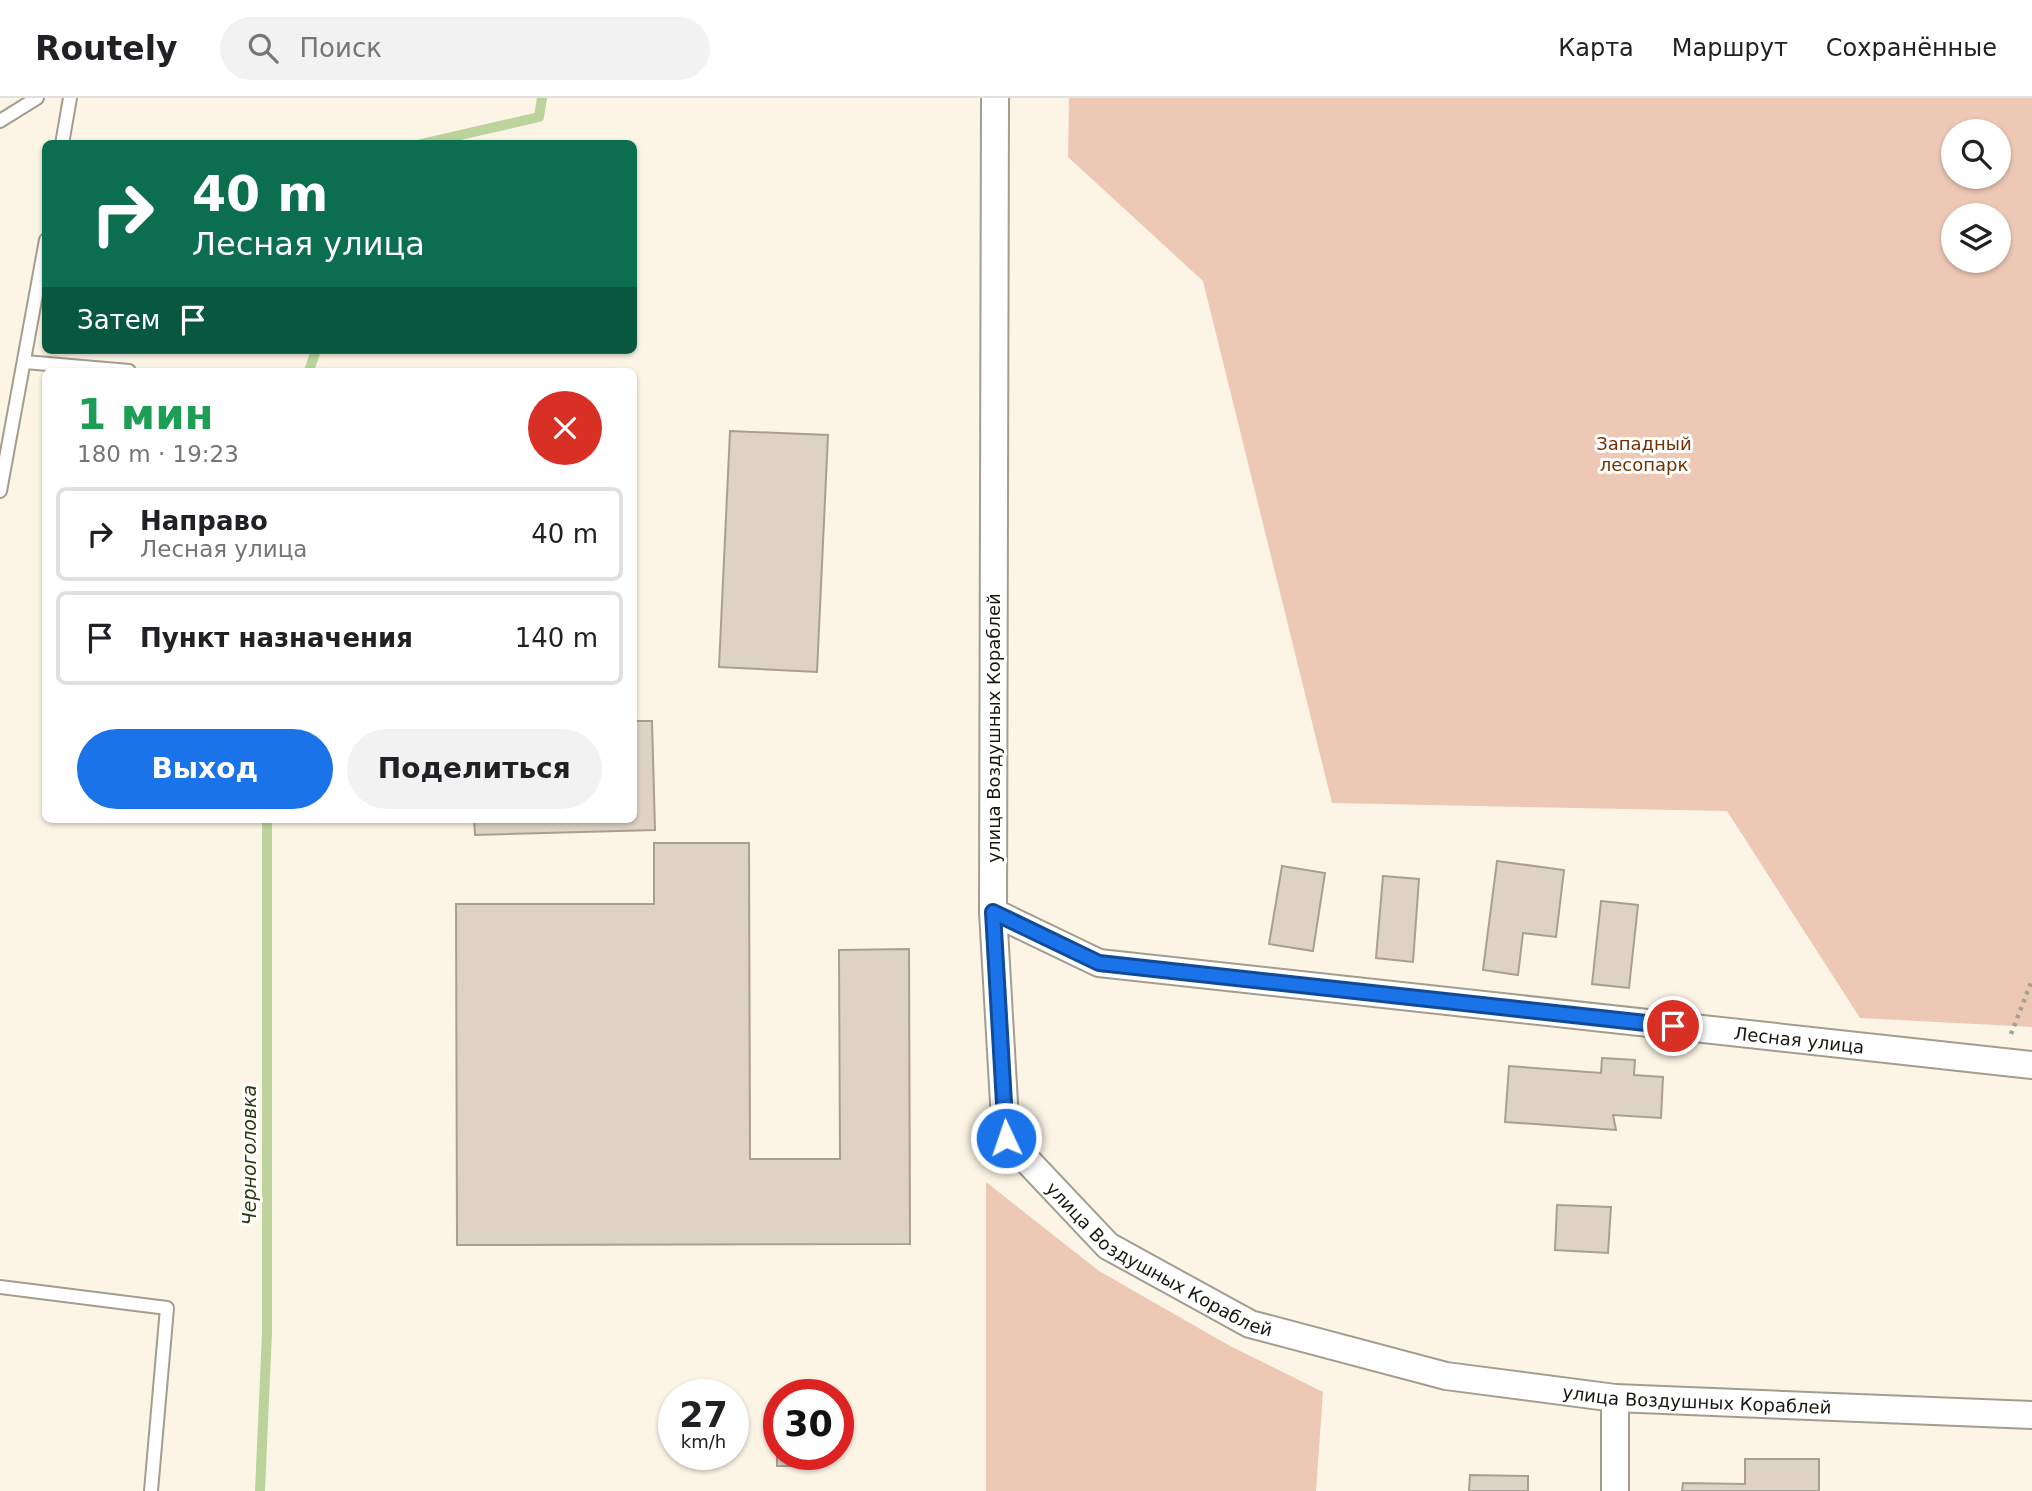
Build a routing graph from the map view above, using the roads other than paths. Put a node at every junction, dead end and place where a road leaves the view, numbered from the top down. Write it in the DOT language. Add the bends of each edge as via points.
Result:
graph roads {
  1 [pos="37,98"];
  2 [pos="70,98"];
  3 [pos="995,98"];
  4 [pos="0,121"];
  5 [pos="63,140"];
  6 [pos="42,270"];
  7 [pos="25,362"];
  8 [pos="94,368"];
  9 [pos="0,491"];
  10 [pos="993,912"];
  11 [pos="2032,1065"];
  12 [pos="0,1287"];
  13 [pos="1615,1398"];
  14 [pos="2032,1415"];
  15 [pos="151,1491"];
  16 [pos="1615,1491"];
  1 -- 4 [label="lane"];
  2 -- 5 [label="lane"];
  3 -- 10 [label="street, улица Воздушных Кораблей"];
  6 -- 7 [label="lane"];
  7 -- 8 [label="lane"];
  7 -- 9 [label="lane"];
  10 -- 11 [label="street, Лесная улица" via="1099,963"];
  10 -- 13 [label="street, улица Воздушных Кораблей" via="1006,1138 1108,1245 1250,1324 1446,1376"];
  12 -- 15 [label="lane" via="167,1308"];
  13 -- 14 [label="street, улица Воздушных Кораблей"];
  13 -- 16 [label="street"];
}
